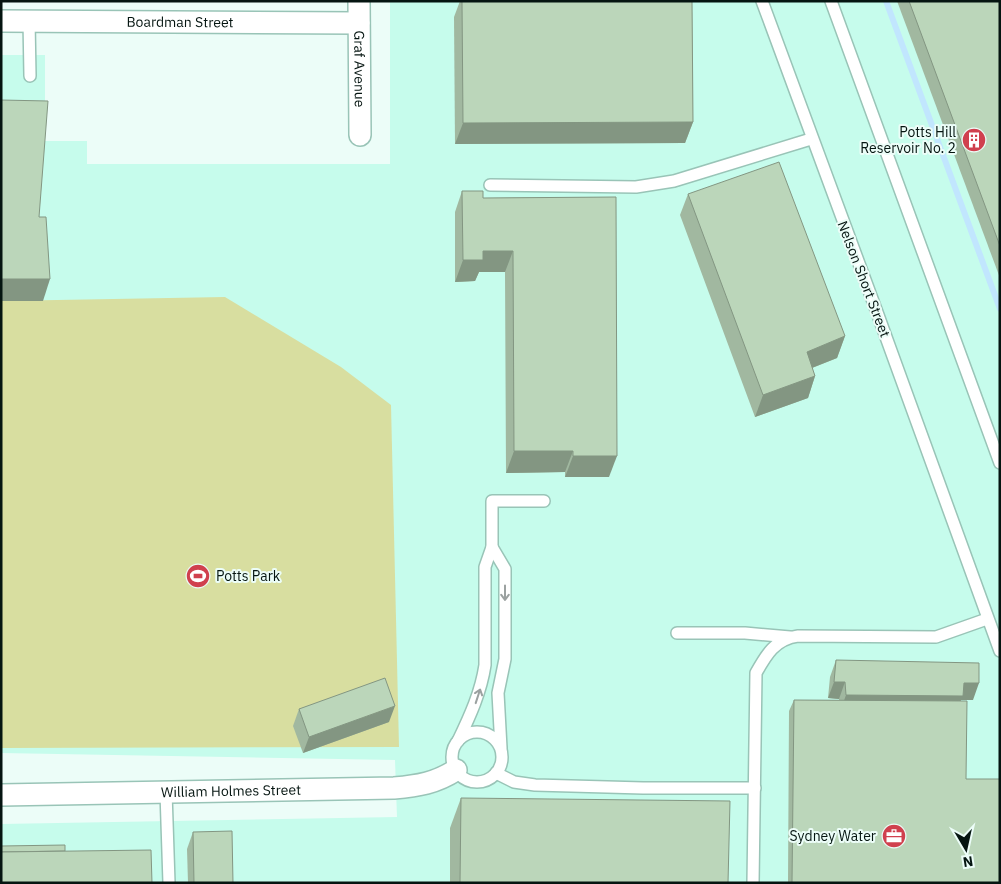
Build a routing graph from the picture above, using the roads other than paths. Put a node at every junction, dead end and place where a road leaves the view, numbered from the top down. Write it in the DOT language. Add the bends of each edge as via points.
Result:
graph roads {
  1 [pos="359,1"];
  2 [pos="762,1"];
  3 [pos="831,1"];
  4 [pos="29,20"];
  5 [pos="1,21"];
  6 [pos="360,23"];
  7 [pos="30,76"];
  8 [pos="360,134"];
  9 [pos="811,139"];
  10 [pos="490,186"];
  11 [pos="1000,463"];
  12 [pos="544,501"];
  13 [pos="492,547"];
  14 [pos="988,619"];
  15 [pos="677,633"];
  16 [pos="790,637"];
  17 [pos="1000,652"];
  18 [pos="458,741"];
  19 [pos="501,748"];
  20 [pos="456,770"];
  21 [pos="496,773"];
  22 [pos="755,788"];
  23 [pos="166,792"];
  24 [pos="1,795"];
  25 [pos="168,883"];
  26 [pos="753,883"];
  1 -- 6 [label="street, Graf Avenue"];
  2 -- 9 [label="lane, Nelson Short Street"];
  3 -- 11 [label="lane"];
  4 -- 5 [label="street, Boardman Street"];
  4 -- 6 [label="street, Boardman Street"];
  4 -- 7 [label="lane"];
  6 -- 8 [label="street, Graf Avenue"];
  9 -- 10 [label="lane" via="674,181 636,187"];
  9 -- 14 [label="lane, Nelson Short Street"];
  12 -- 13 [label="lane" via="492,501"];
  18 -- 13 [label="lane, one-way" via="483,679 485,567"];
  13 -- 19 [label="lane, one-way" via="505,569 505,659 498,693"];
  14 -- 16 [label="lane" via="936,637"];
  14 -- 17 [label="lane, Nelson Short Street"];
  15 -- 16 [label="lane"];
  16 -- 22 [label="lane" via="769,650 756,673"];
  18 -- 19 [label="lane" via="465,735 484,733 497,741"];
  18 -- 20 [label="lane" via="452,757"];
  19 -- 21 [label="lane" via="503,757"];
  20 -- 21 [label="lane" via="468,780 477,782"];
  20 -- 23 [label="street, William Holmes Street" via="442,780 394,788"];
  21 -- 22 [label="lane" via="514,782 535,785"];
  22 -- 26 [label="lane"];
  23 -- 24 [label="street, William Holmes Street"];
  23 -- 25 [label="lane"];
}
